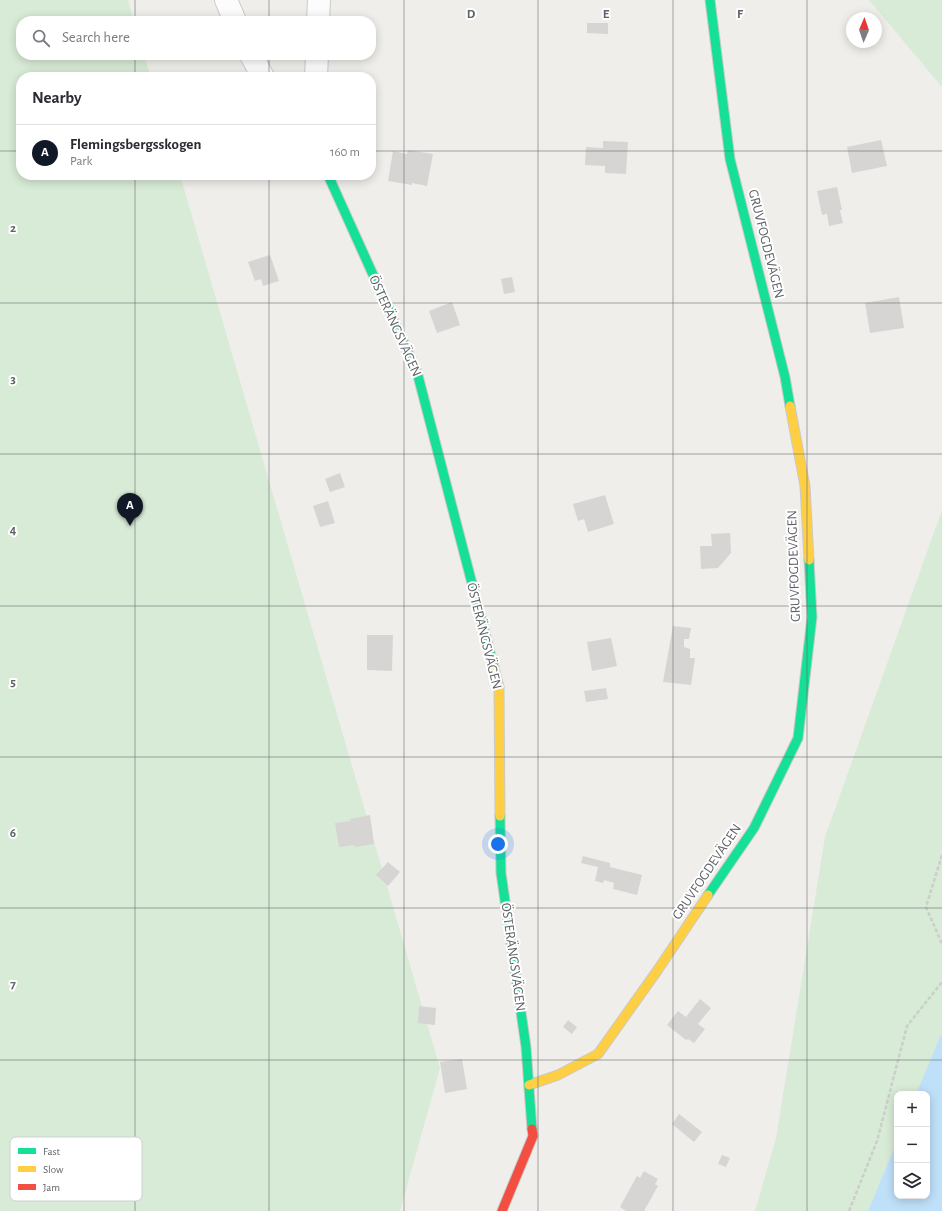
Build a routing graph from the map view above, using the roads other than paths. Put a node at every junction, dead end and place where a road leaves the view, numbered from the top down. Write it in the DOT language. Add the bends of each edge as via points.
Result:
graph roads {
  1 [pos="226,0"];
  2 [pos="319,0"];
  3 [pos="710,0"];
  4 [pos="233,16"];
  5 [pos="318,16"];
  6 [pos="254,60"];
  7 [pos="316,60"];
  8 [pos="260,72"];
  9 [pos="316,72"];
  10 [pos="330,180"];
  11 [pos="529,1085"];
  12 [pos="502,1211"];
  1 -- 4 [label="street"];
  2 -- 5 [label="street"];
  3 -- 11 [label="street, GRUVFOGDEVÄGEN" via="730,159 785,377 805,486 812,617 798,738 754,828 598,1054 558,1075"];
  6 -- 8 [label="street"];
  7 -- 9 [label="street"];
  10 -- 11 [label="street, ÖSTERÄNGSVÄGEN" via="418,372 499,687 501,873 526,1047"];
  11 -- 12 [label="street, ÖSTERÄNGSVÄGEN" via="533,1136"];
}
